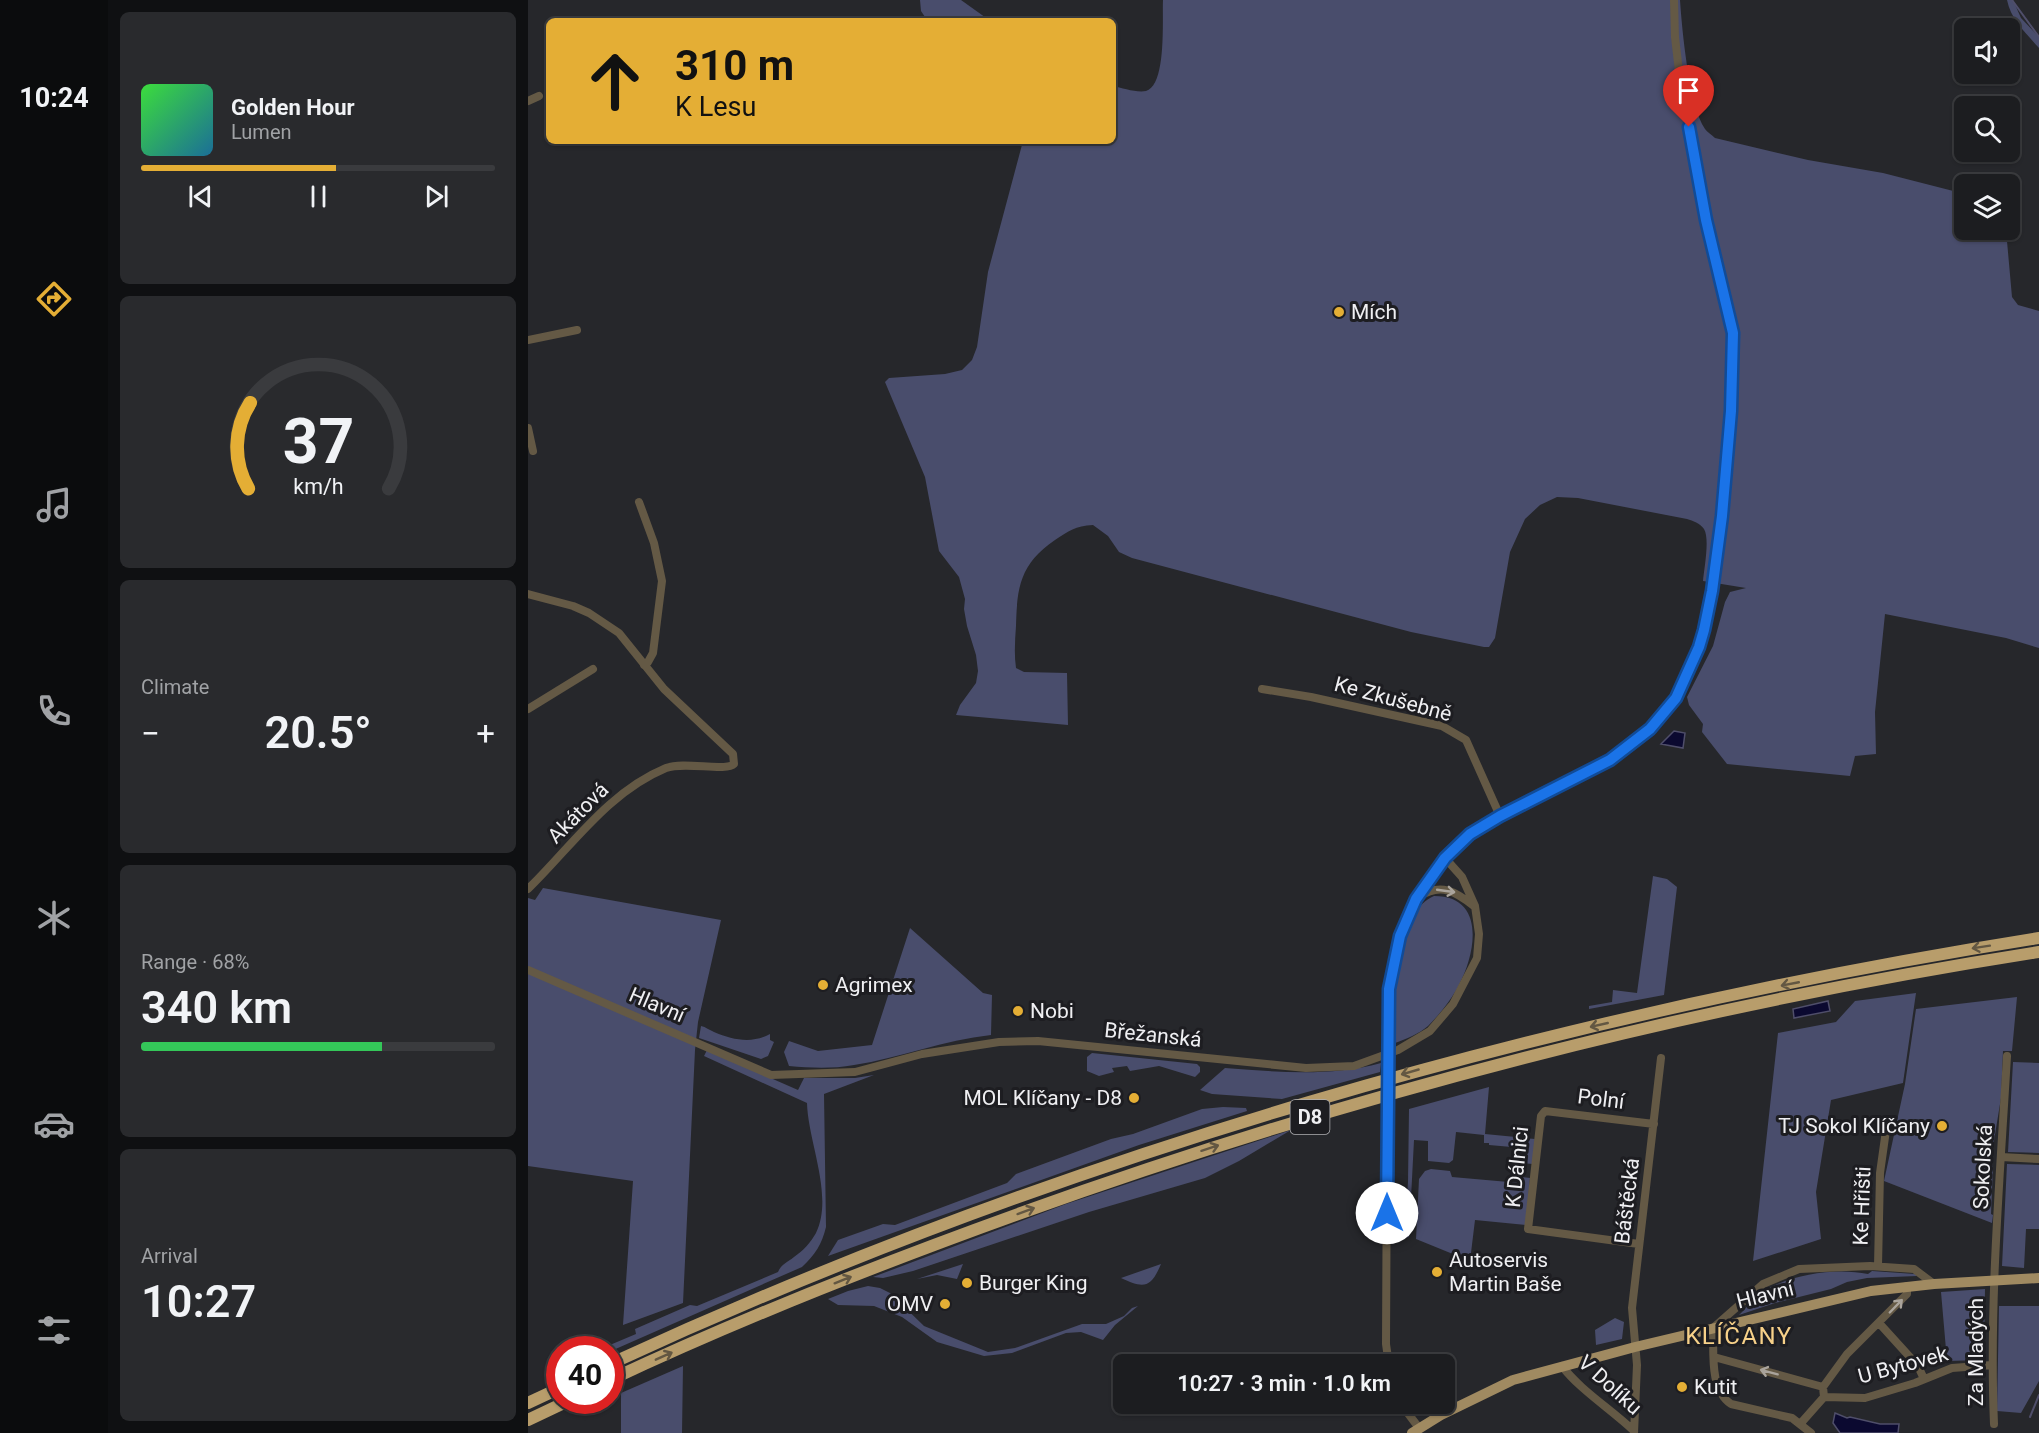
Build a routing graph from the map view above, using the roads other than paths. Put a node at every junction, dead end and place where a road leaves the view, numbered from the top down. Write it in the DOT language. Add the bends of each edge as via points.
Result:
graph roads {
  1 [pos="1674,0"];
  2 [pos="539,96"];
  3 [pos="528,101"];
  4 [pos="577,330"];
  5 [pos="528,340"];
  6 [pos="528,428"];
  7 [pos="534,451"];
  8 [pos="639,502"];
  9 [pos="528,594"];
  10 [pos="644,665"];
  11 [pos="593,669"];
  12 [pos="1262,689"];
  13 [pos="528,709"];
  14 [pos="1500,816"];
  15 [pos="1445,858"];
  16 [pos="528,889"];
  17 [pos="1416,899"];
  18 [pos="1475,906"];
  19 [pos="2039,938"];
  20 [pos="2039,952"];
  21 [pos="528,970"];
  22 [pos="2007,1056"];
  23 [pos="1661,1058"];
  24 [pos="771,1074"];
  25 [pos="1545,1111"];
  26 [pos="1887,1123"];
  27 [pos="1654,1124"];
  28 [pos="2001,1157"];
  29 [pos="2039,1159"];
  30 [pos="1639,1244"];
  31 [pos="1878,1266"];
  32 [pos="2039,1278"];
  33 [pos="1995,1280"];
  34 [pos="1934,1284"];
  35 [pos="1907,1286"];
  36 [pos="1879,1323"];
  37 [pos="1713,1328"];
  38 [pos="1635,1347"];
  39 [pos="1387,1354"];
  40 [pos="1714,1357"];
  41 [pos="624,1358"];
  42 [pos="1992,1365"];
  43 [pos="1562,1366"];
  44 [pos="624,1374"];
  45 [pos="1924,1379"];
  46 [pos="1823,1387"];
  47 [pos="546,1395"];
  48 [pos="1824,1397"];
  49 [pos="528,1403"];
  50 [pos="546,1411"];
  51 [pos="1406,1414"];
  52 [pos="528,1420"];
  53 [pos="1801,1424"];
  54 [pos="1994,1424"];
  55 [pos="1415,1430"];
  56 [pos="1634,1432"];
  57 [pos="1811,1433"];
  1 -- 14 [label="street" via="1680,80 1706,220 1733,333 1722,516 1709,612 1699,647 1676,698 1650,729 1610,760"];
  2 -- 3 [label="street"];
  4 -- 5 [label="street"];
  6 -- 7 [label="street"];
  8 -- 10 [label="street" via="662,581 653,653"];
  9 -- 10 [label="street" via="589,614 619,633"];
  10 -- 16 [label="street, Akátová" via="733,754 734,764 728,768 691,764 669,767 628,790 604,808"];
  11 -- 13 [label="street"];
  12 -- 14 [label="street, Ke Zkušebně" via="1311,696 1442,726 1466,740"];
  14 -- 15 [label="street" via="1470,834"];
  15 -- 17 [label="street"];
  15 -- 18 [label="street, Břežanská" via="1462,877"];
  17 -- 18 [label="street, one-way" via="1428,891 1442,889 1455,892"];
  17 -- 39 [label="street, bridge" via="1400,936 1389,989"];
  18 -- 24 [label="street, Břežanská" via="1477,958 1453,1004 1430,1031 1398,1050 1353,1066 1306,1068 1038,1041 999,1042 922,1054 855,1072"];
  19 -- 41 [label="highway, D8, one-way" via="1953,951 1682,1005 1359,1087 1139,1155 973,1214 862,1256"];
  44 -- 20 [label="highway, D8, one-way" via="867,1270 1143,1169 1253,1134 1454,1076 1674,1022"];
  21 -- 24 [label="street, Hlavní"];
  22 -- 28 [label="street, Sokolská"];
  23 -- 27 [label="street, Báštěcká"];
  25 -- 27 [label="street, Polní"];
  25 -- 30 [label="street, K Dálnici" via="1541,1116 1528,1229"];
  26 -- 31 [label="street, Ke Hřišti" via="1880,1173"];
  27 -- 30 [label="street, Báštěcká"];
  28 -- 29 [label="street"];
  28 -- 33 [label="street, Sokolská"];
  30 -- 38 [label="street, Báštěcká" via="1632,1308"];
  31 -- 34 [label="street, Ke Hřišti" via="1914,1269"];
  31 -- 37 [label="street" via="1798,1269 1763,1284"];
  32 -- 33 [label="main road, Hlavní"];
  33 -- 34 [label="main road, Hlavní"];
  33 -- 42 [label="street, Za Mladých"];
  34 -- 35 [label="main road, Hlavní"];
  36 -- 35 [label="street, one-way" via="1907,1294"];
  35 -- 37 [label="main road, Hlavní" via="1840,1297"];
  36 -- 45 [label="street" via="1918,1365"];
  36 -- 46 [label="street" via="1847,1354"];
  37 -- 38 [label="main road, Hlavní"];
  37 -- 40 [label="street"];
  38 -- 43 [label="main road, Hlavní"];
  38 -- 56 [label="street, Báštěcká"];
  46 -- 40 [label="street, one-way"];
  40 -- 53 [label="street" via="1723,1398 1731,1404 1792,1418"];
  42 -- 45 [label="street, U Bytovek" via="1952,1368"];
  42 -- 54 [label="street, Za Mladých"];
  43 -- 55 [label="main road, Hlavní" via="1499,1385"];
  43 -- 56 [label="street, V Dolíku" via="1570,1378"];
  45 -- 48 [label="street, U Bytovek" via="1865,1398"];
  46 -- 48 [label="street"];
  47 -- 49 [label="highway"];
  48 -- 53 [label="street"];
  50 -- 52 [label="highway"];
  51 -- 55 [label="street"];
  53 -- 57 [label="street"];
}
